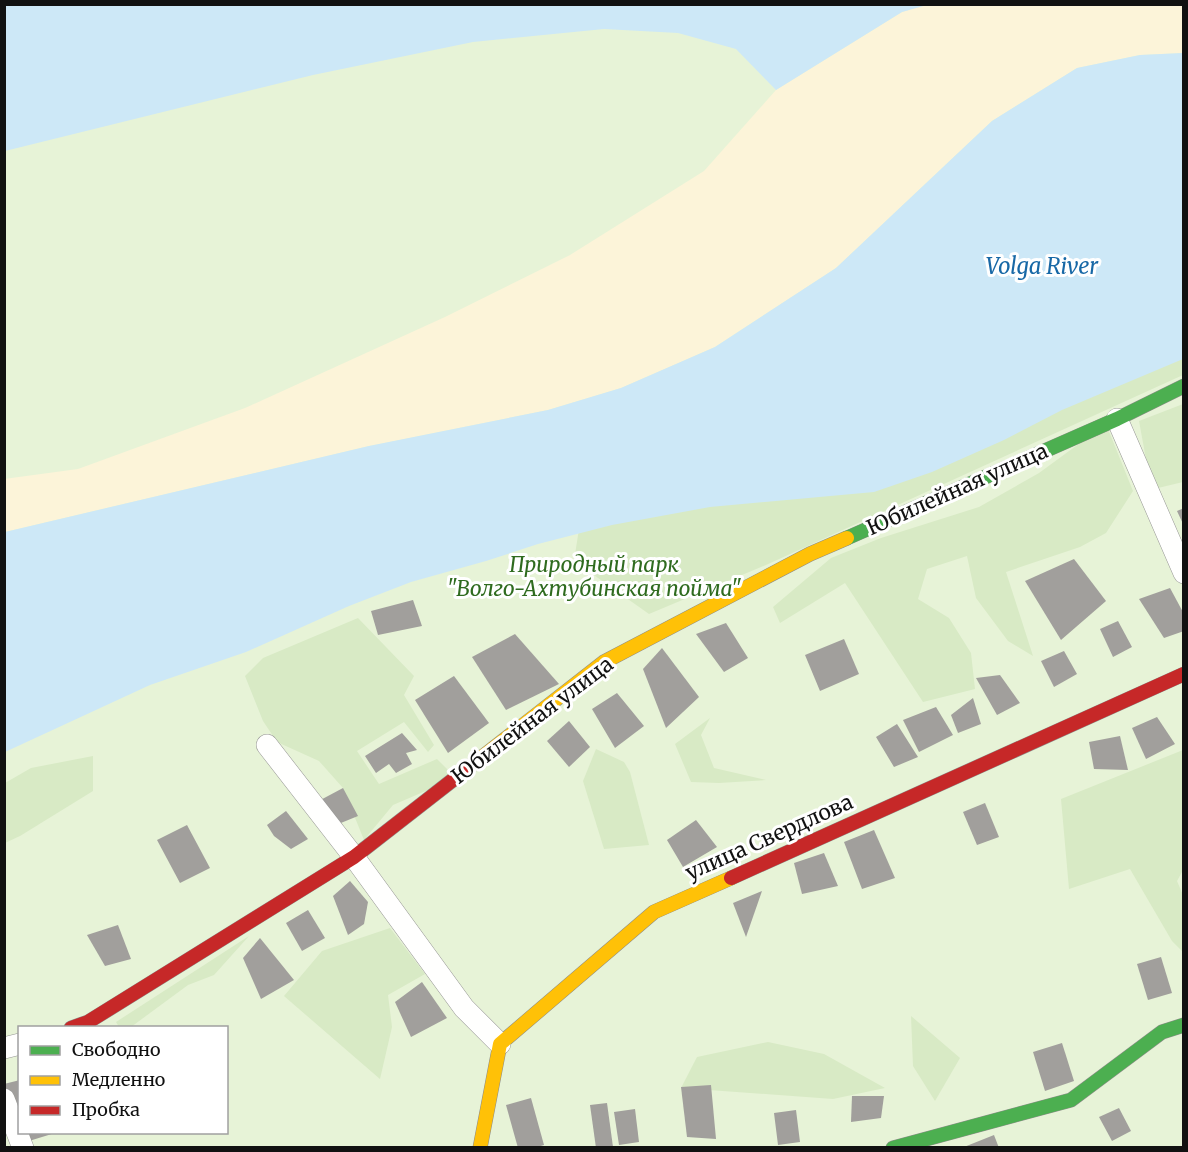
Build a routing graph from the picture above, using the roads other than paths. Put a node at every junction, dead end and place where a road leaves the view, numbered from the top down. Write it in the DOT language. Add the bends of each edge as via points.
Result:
graph roads {
  1 [pos="1184,386"];
  2 [pos="1117,419"];
  3 [pos="1184,573"];
  4 [pos="1184,674"];
  5 [pos="267,746"];
  6 [pos="354,857"];
  7 [pos="1184,1024"];
  8 [pos="77,1026"];
  9 [pos="500,1044"];
  10 [pos="4,1099"];
  11 [pos="23,1148"];
  12 [pos="480,1148"];
  13 [pos="893,1148"];
  1 -- 2 [label="street, Юбилейная улица"];
  2 -- 3 [label="street"];
  2 -- 6 [label="street, Юбилейная улица" via="810,554 604,662"];
  4 -- 9 [label="street, улица Свердлова" via="654,912"];
  5 -- 6 [label="street"];
  6 -- 8 [label="street, Юбилейная улица"];
  6 -- 9 [label="street" via="464,1008"];
  7 -- 13 [label="street" via="1162,1032 1071,1100"];
  9 -- 12 [label="street"];
  10 -- 11 [label="street"];
}
